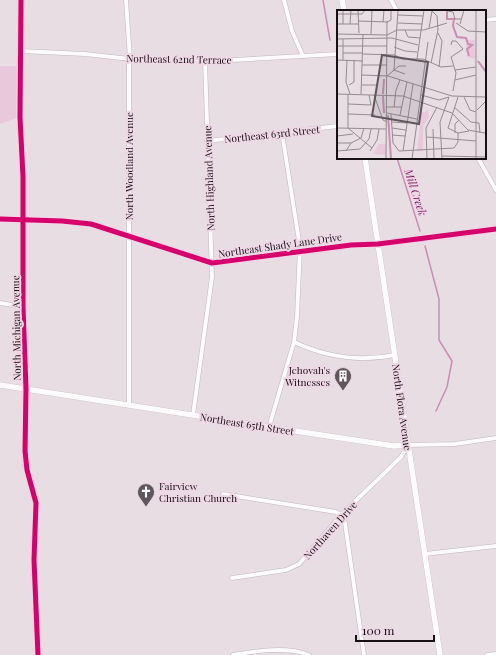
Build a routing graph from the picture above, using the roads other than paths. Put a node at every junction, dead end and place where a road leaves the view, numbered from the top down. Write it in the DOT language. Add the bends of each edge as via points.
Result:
graph roads {
  1 [pos="21,0"];
  2 [pos="126,0"];
  3 [pos="284,0"];
  4 [pos="342,0"];
  5 [pos="391,0"];
  6 [pos="344,10"];
  7 [pos="396,10"];
  8 [pos="496,19"];
  9 [pos="486,20"];
  10 [pos="21,51"];
  11 [pos="337,54"];
  12 [pos="303,56"];
  13 [pos="130,59"];
  14 [pos="205,60"];
  15 [pos="337,126"];
  16 [pos="282,133"];
  17 [pos="207,141"];
  18 [pos="365,159"];
  19 [pos="479,159"];
  20 [pos="496,190"];
  21 [pos="0,219"];
  22 [pos="23,220"];
  23 [pos="496,229"];
  24 [pos="129,236"];
  25 [pos="378,244"];
  26 [pos="300,251"];
  27 [pos="212,263"];
  28 [pos="0,303"];
  29 [pos="23,307"];
  30 [pos="294,342"];
  31 [pos="395,355"];
  32 [pos="0,385"];
  33 [pos="26,389"];
  34 [pos="129,405"];
  35 [pos="193,415"];
  36 [pos="270,427"];
  37 [pos="496,438"];
  38 [pos="408,445"];
  39 [pos="222,494"];
  40 [pos="341,515"];
  41 [pos="496,546"];
  42 [pos="425,554"];
  43 [pos="232,578"];
  44 [pos="496,654"];
  45 [pos="38,655"];
  46 [pos="232,655"];
  47 [pos="309,655"];
  48 [pos="364,655"];
  49 [pos="440,655"];
  50 [pos="487,655"];
  1 -- 10 [label="street, North Michigan Avenue"];
  2 -- 13 [label="street, North Woodland Avenue"];
  3 -- 12 [label="street" via="292,31"];
  4 -- 6 [label="street"];
  5 -- 7 [label="street"];
  8 -- 9 [label="street"];
  10 -- 13 [label="street, Northeast 62nd Terrace"];
  10 -- 22 [label="street, North Michigan Avenue"];
  11 -- 12 [label="street, Northeast 62nd Terrace"];
  12 -- 14 [label="street, Northeast 62nd Terrace"];
  13 -- 14 [label="street, Northeast 62nd Terrace"];
  13 -- 24 [label="street, North Woodland Avenue"];
  14 -- 17 [label="street, North Highland Avenue"];
  15 -- 16 [label="street, Northeast 63rd Street"];
  16 -- 17 [label="street, Northeast 63rd Street"];
  16 -- 26 [label="street"];
  17 -- 27 [label="street, North Highland Avenue"];
  18 -- 25 [label="street, North Flora Avenue"];
  19 -- 20 [label="street"];
  21 -- 22 [label="street, Northeast Shady Lane Drive"];
  22 -- 24 [label="street, Northeast Shady Lane Drive" via="91,224"];
  22 -- 29 [label="street, North Michigan Avenue"];
  23 -- 25 [label="street, Northeast Shady Lane Drive"];
  24 -- 27 [label="street, Northeast Shady Lane Drive"];
  24 -- 34 [label="street, North Woodland Avenue"];
  25 -- 26 [label="street, Northeast Shady Lane Drive"];
  25 -- 31 [label="street, North Flora Avenue"];
  26 -- 27 [label="street, Northeast Shady Lane Drive"];
  26 -- 30 [label="street"];
  27 -- 35 [label="street, North Highland Avenue"];
  28 -- 29 [label="street"];
  29 -- 33 [label="street, North Michigan Avenue"];
  30 -- 31 [label="street" via="316,351 345,357 375,358"];
  30 -- 36 [label="street"];
  31 -- 38 [label="street, North Flora Avenue"];
  32 -- 33 [label="street, Northeast 65th Street"];
  33 -- 34 [label="street, Northeast 65th Street"];
  33 -- 45 [label="street, North Michigan Avenue" via="25,460 36,503 34,560"];
  34 -- 35 [label="street, Northeast 65th Street"];
  35 -- 36 [label="street, Northeast 65th Street"];
  36 -- 38 [label="street, Northeast 65th Street" via="394,446"];
  37 -- 38 [label="street, Northeast 65th Street" via="455,444"];
  38 -- 40 [label="street, Northaven Drive" via="401,457"];
  38 -- 42 [label="street, North Flora Avenue"];
  39 -- 40 [label="street" via="336,512"];
  40 -- 43 [label="street, Northaven Drive" via="296,566 286,570"];
  40 -- 48 [label="street" via="345,523"];
  41 -- 42 [label="street"];
  42 -- 49 [label="street, North Flora Avenue"];
  44 -- 50 [label="street"];
  46 -- 47 [label="street" via="277,650"];
}
